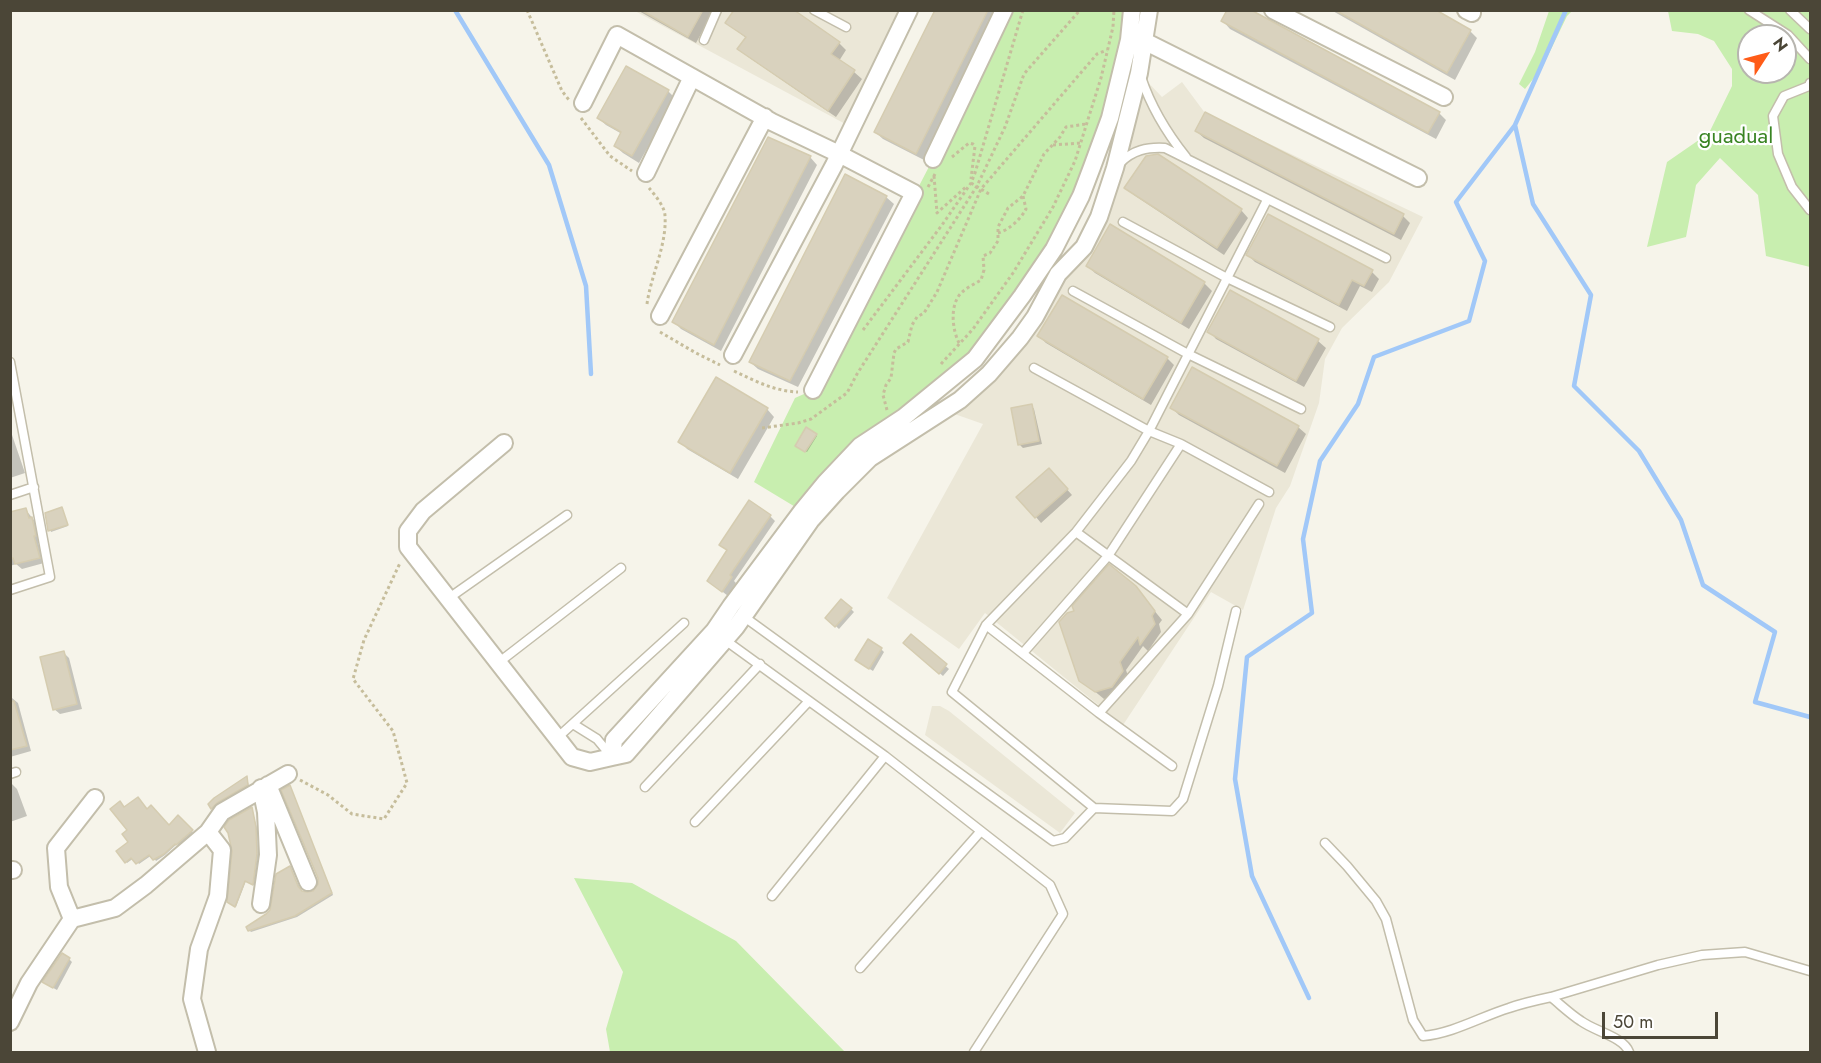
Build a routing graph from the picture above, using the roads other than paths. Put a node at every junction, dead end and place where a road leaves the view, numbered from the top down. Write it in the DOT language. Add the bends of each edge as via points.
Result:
graph roads {
  1 [pos="717,10"];
  2 [pos="814,10"];
  3 [pos="909,10"];
  4 [pos="1004,10"];
  5 [pos="1132,10"];
  6 [pos="1149,10"];
  7 [pos="1273,10"];
  8 [pos="1749,10"];
  9 [pos="1790,10"];
  10 [pos="846,27"];
  11 [pos="1810,28"];
  12 [pos="704,40"];
  13 [pos="1144,41"];
  14 [pos="1810,58"];
  15 [pos="1139,73"];
  16 [pos="692,77"];
  17 [pos="1810,83"];
  18 [pos="1444,97"];
  19 [pos="579,108"];
  20 [pos="765,117"];
  21 [pos="839,154"];
  22 [pos="1188,159"];
  23 [pos="938,165"];
  24 [pos="1115,168"];
  25 [pos="643,176"];
  26 [pos="1418,178"];
  27 [pos="1268,200"];
  28 [pos="1810,210"];
  29 [pos="1123,222"];
  30 [pos="1054,249"];
  31 [pos="1072,258"];
  32 [pos="1386,258"];
  33 [pos="1227,278"];
  34 [pos="1073,291"];
  35 [pos="655,318"];
  36 [pos="1330,327"];
  37 [pos="1188,354"];
  38 [pos="733,355"];
  39 [pos="10,362"];
  40 [pos="1034,368"];
  41 [pos="813,390"];
  42 [pos="14,399"];
  43 [pos="926,400"];
  44 [pos="1301,409"];
  45 [pos="946,411"];
  46 [pos="1149,431"];
  47 [pos="504,443"];
  48 [pos="1181,444"];
  49 [pos="34,487"];
  50 [pos="1269,492"];
  51 [pos="10,495"];
  52 [pos="1259,504"];
  53 [pos="567,516"];
  54 [pos="1076,532"];
  55 [pos="1108,556"];
  56 [pos="621,568"];
  57 [pos="10,590"];
  58 [pos="449,598"];
  59 [pos="1236,611"];
  60 [pos="1188,614"];
  61 [pos="743,616"];
  62 [pos="684,623"];
  63 [pos="986,625"];
  64 [pos="725,640"];
  65 [pos="1023,653"];
  66 [pos="498,663"];
  67 [pos="760,664"];
  68 [pos="809,701"];
  69 [pos="1099,713"];
  70 [pos="573,724"];
  71 [pos="557,738"];
  72 [pos="885,756"];
  73 [pos="612,757"];
  74 [pos="1172,766"];
  75 [pos="288,774"];
  76 [pos="265,786"];
  77 [pos="645,787"];
  78 [pos="95,798"];
  79 [pos="1094,808"];
  80 [pos="695,822"];
  81 [pos="981,831"];
  82 [pos="208,832"];
  83 [pos="1326,843"];
  84 [pos="308,882"];
  85 [pos="772,896"];
  86 [pos="261,904"];
  87 [pos="72,919"];
  88 [pos="860,968"];
  89 [pos="1810,971"];
  90 [pos="1551,997"];
  91 [pos="10,1022"];
  92 [pos="207,1053"];
  93 [pos="974,1053"];
  94 [pos="1629,1053"];
  1 -- 12 [label="lane"];
  2 -- 10 [label="lane"];
  3 -- 21 [label="street"];
  4 -- 23 [label="street"];
  5 -- 30 [label="street" via="1129,40 1110,118 1081,196"];
  6 -- 13 [label="street"];
  7 -- 18 [label="street"];
  8 -- 14 [label="lane" via="1788,35"];
  9 -- 11 [label="lane"];
  13 -- 15 [label="street"];
  13 -- 26 [label="street"];
  15 -- 22 [label="lane" via="1165,129"];
  15 -- 24 [label="street"];
  16 -- 19 [label="street" via="617,35"];
  16 -- 20 [label="street"];
  16 -- 25 [label="street"];
  17 -- 28 [label="lane" via="1784,96 1773,116 1778,154 1792,187"];
  20 -- 21 [label="street"];
  20 -- 35 [label="street"];
  21 -- 38 [label="street"];
  21 -- 41 [label="street" via="914,194"];
  22 -- 24 [label="lane" via="1165,148 1151,147 1137,150"];
  22 -- 27 [label="lane"];
  24 -- 31 [label="street" via="1099,217 1084,247"];
  27 -- 32 [label="lane"];
  27 -- 33 [label="lane"];
  29 -- 33 [label="lane"];
  30 -- 31 [label="street" via="1065,258"];
  30 -- 43 [label="street" via="975,359"];
  31 -- 45 [label="street" via="1005,356"];
  33 -- 36 [label="lane"];
  33 -- 37 [label="lane"];
  34 -- 37 [label="lane"];
  37 -- 44 [label="lane"];
  37 -- 46 [label="lane"];
  39 -- 42 [label="lane"];
  40 -- 46 [label="lane"];
  42 -- 49 [label="lane"];
  43 -- 45 [label="street"];
  43 -- 73 [label="street" via="860,446 825,483 714,631 614,741"];
  45 -- 61 [label="street" via="870,458 837,491 811,520"];
  46 -- 48 [label="lane"];
  46 -- 54 [label="lane"];
  47 -- 58 [label="street" via="423,511 408,531 408,548"];
  48 -- 50 [label="lane"];
  48 -- 55 [label="lane"];
  49 -- 51 [label="lane"];
  49 -- 57 [label="lane" via="50,577"];
  52 -- 60 [label="lane"];
  53 -- 58 [label="lane"];
  54 -- 55 [label="lane"];
  54 -- 63 [label="lane"];
  55 -- 60 [label="lane"];
  55 -- 65 [label="lane"];
  56 -- 66 [label="lane"];
  58 -- 66 [label="street"];
  59 -- 79 [label="lane" via="1218,686 1183,799 1172,811"];
  60 -- 69 [label="lane"];
  61 -- 64 [label="street"];
  61 -- 79 [label="lane" via="1053,841 1065,838"];
  62 -- 70 [label="lane"];
  63 -- 65 [label="lane"];
  63 -- 79 [label="lane" via="952,692"];
  64 -- 67 [label="lane"];
  64 -- 73 [label="street" via="626,754"];
  65 -- 69 [label="lane"];
  66 -- 71 [label="street"];
  67 -- 68 [label="lane"];
  67 -- 77 [label="lane"];
  68 -- 72 [label="lane"];
  68 -- 80 [label="lane"];
  69 -- 74 [label="lane"];
  70 -- 71 [label="lane"];
  70 -- 73 [label="lane" via="597,740"];
  71 -- 73 [label="street" via="572,757 590,762"];
  72 -- 81 [label="lane"];
  72 -- 85 [label="lane"];
  75 -- 76 [label="street"];
  76 -- 82 [label="street" via="222,812"];
  76 -- 84 [label="street"];
  76 -- 86 [label="street" via="268,855"];
  78 -- 87 [label="street" via="56,848 59,887"];
  81 -- 88 [label="lane"];
  81 -- 93 [label="lane" via="1050,885 1063,914"];
  82 -- 87 [label="street" via="115,908"];
  82 -- 92 [label="street" via="222,850 218,896 199,949 192,999"];
  83 -- 90 [label="lane" via="1376,901 1386,919 1413,1020 1423,1036 1437,1035 1508,1008"];
  87 -- 91 [label="street" via="29,983"];
  89 -- 90 [label="lane" via="1745,952 1702,955"];
  90 -- 94 [label="lane" via="1582,1022 1627,1046"];
}
